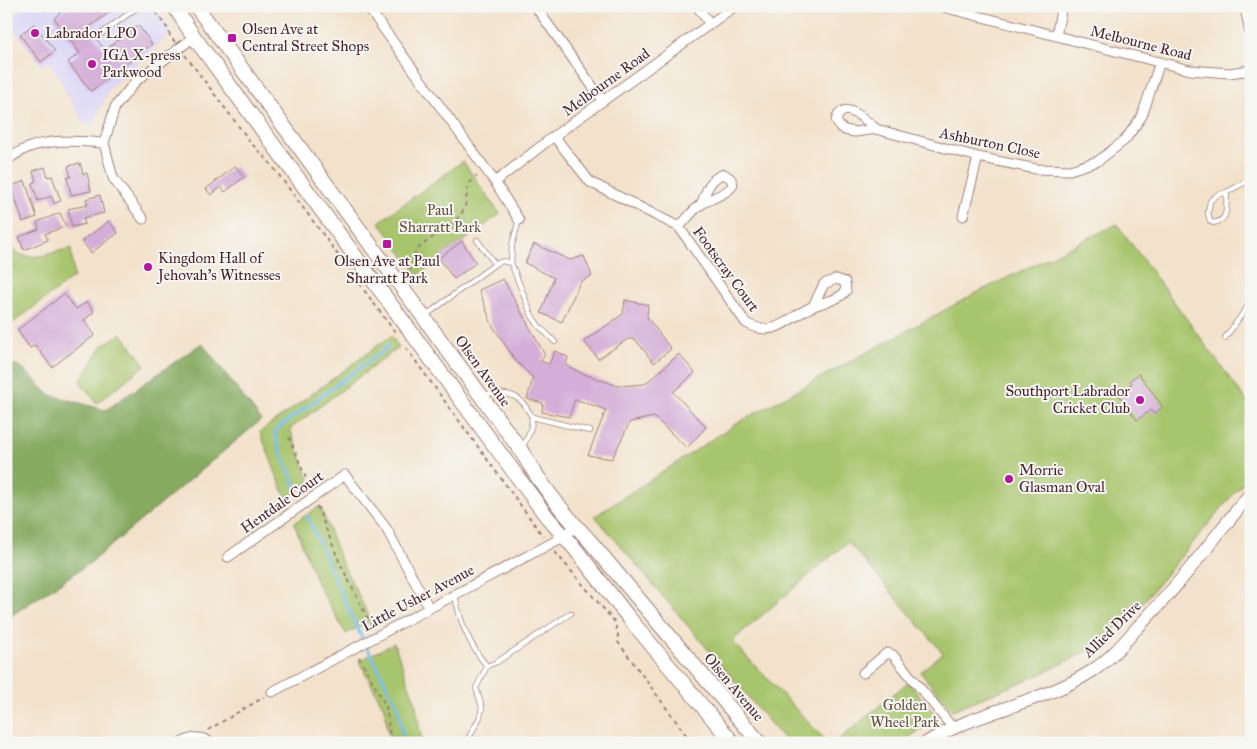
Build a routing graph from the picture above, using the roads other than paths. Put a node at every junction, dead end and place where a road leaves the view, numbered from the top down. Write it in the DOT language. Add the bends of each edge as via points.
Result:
graph roads {
  1 [pos="127,6"];
  2 [pos="139,6"];
  3 [pos="174,6"];
  4 [pos="196,6"];
  5 [pos="367,6"];
  6 [pos="535,6"];
  7 [pos="697,6"];
  8 [pos="735,6"];
  9 [pos="939,6"];
  10 [pos="1062,6"];
  11 [pos="1246,6"];
  12 [pos="131,12"];
  13 [pos="710,24"];
  14 [pos="101,34"];
  15 [pos="1056,36"];
  16 [pos="194,37"];
  17 [pos="1251,39"];
  18 [pos="1160,62"];
  19 [pos="1251,70"];
  20 [pos="603,101"];
  21 [pos="876,129"];
  22 [pos="554,136"];
  23 [pos="104,143"];
  24 [pos="978,158"];
  25 [pos="6,161"];
  26 [pos="1251,179"];
  27 [pos="496,182"];
  28 [pos="1227,192"];
  29 [pos="701,205"];
  30 [pos="963,216"];
  31 [pos="143,219"];
  32 [pos="519,220"];
  33 [pos="679,227"];
  34 [pos="477,240"];
  35 [pos="511,263"];
  36 [pos="495,264"];
  37 [pos="1251,302"];
  38 [pos="813,306"];
  39 [pos="423,317"];
  40 [pos="1225,338"];
  41 [pos="555,342"];
  42 [pos="482,397"];
  43 [pos="532,417"];
  44 [pos="590,432"];
  45 [pos="520,449"];
  46 [pos="1250,496"];
  47 [pos="576,526"];
  48 [pos="563,536"];
  49 [pos="228,557"];
  50 [pos="455,594"];
  51 [pos="430,608"];
  52 [pos="571,613"];
  53 [pos="487,666"];
  54 [pos="863,673"];
  55 [pos="272,692"];
  56 [pos="952,727"];
  57 [pos="6,741"];
  58 [pos="15,743"];
  59 [pos="181,743"];
  60 [pos="211,743"];
  61 [pos="466,743"];
  62 [pos="733,743"];
  63 [pos="760,743"];
  64 [pos="926,743"];
  1 -- 12 [label="lane"];
  2 -- 12 [label="lane"];
  3 -- 16 [label="main road"];
  4 -- 39 [label="main road, Olsen Avenue"];
  5 -- 27 [label="street"];
  6 -- 20 [label="street"];
  7 -- 13 [label="street"];
  8 -- 13 [label="street, Melbourne Road"];
  9 -- 15 [label="street, Melbourne Road"];
  10 -- 15 [label="street"];
  11 -- 17 [label="street"];
  12 -- 14 [label="lane"];
  13 -- 20 [label="street, Melbourne Road"];
  15 -- 18 [label="street, Melbourne Road"];
  16 -- 23 [label="street" via="136,81 115,107"];
  16 -- 48 [label="main road"];
  18 -- 19 [label="street, Melbourne Road" via="1190,70 1229,73"];
  18 -- 24 [label="street, Ashburton Close" via="1142,116 1125,140 1098,161 1061,170 1036,169"];
  20 -- 22 [label="street, Melbourne Road"];
  21 -- 24 [label="street, Ashburton Close"];
  22 -- 27 [label="street, Melbourne Road"];
  22 -- 33 [label="street, Footscray Court" via="590,182"];
  23 -- 25 [label="street" via="43,143 22,150"];
  23 -- 31 [label="street" via="113,178"];
  24 -- 30 [label="street"];
  26 -- 28 [label="lane"];
  27 -- 32 [label="street"];
  28 -- 28 [label="lane" via="1225,217 1214,224 1208,213 1210,201"];
  29 -- 33 [label="street"];
  32 -- 35 [label="lane"];
  33 -- 38 [label="street, Footscray Court" via="746,322 764,329 781,326"];
  34 -- 36 [label="lane"];
  35 -- 36 [label="lane"];
  35 -- 41 [label="lane" via="532,316"];
  36 -- 39 [label="lane"];
  37 -- 40 [label="lane"];
  39 -- 42 [label="main road, Olsen Avenue"];
  42 -- 43 [label="lane" via="494,392 516,395"];
  42 -- 45 [label="main road, Olsen Avenue"];
  43 -- 44 [label="lane"];
  43 -- 45 [label="lane" via="528,440"];
  45 -- 47 [label="main road, Olsen Avenue"];
  46 -- 56 [label="street, Allied Drive" via="1159,606 1092,671 1056,689"];
  47 -- 48 [label="street, Little Usher Avenue"];
  47 -- 63 [label="main road, Olsen Avenue"];
  48 -- 50 [label="street, Little Usher Avenue"];
  48 -- 62 [label="main road"];
  49 -- 51 [label="street, Hentdale Court" via="345,475 386,528"];
  50 -- 51 [label="street, Little Usher Avenue"];
  50 -- 53 [label="lane" via="458,615"];
  51 -- 55 [label="street, Little Usher Avenue"];
  52 -- 53 [label="lane"];
  53 -- 61 [label="lane" via="476,688 482,707 480,717"];
  54 -- 56 [label="street" via="887,654 893,655"];
  56 -- 64 [label="street, Allied Drive"];
  57 -- 58 [label="street"];
  59 -- 60 [label="street" via="201,737"];
}
